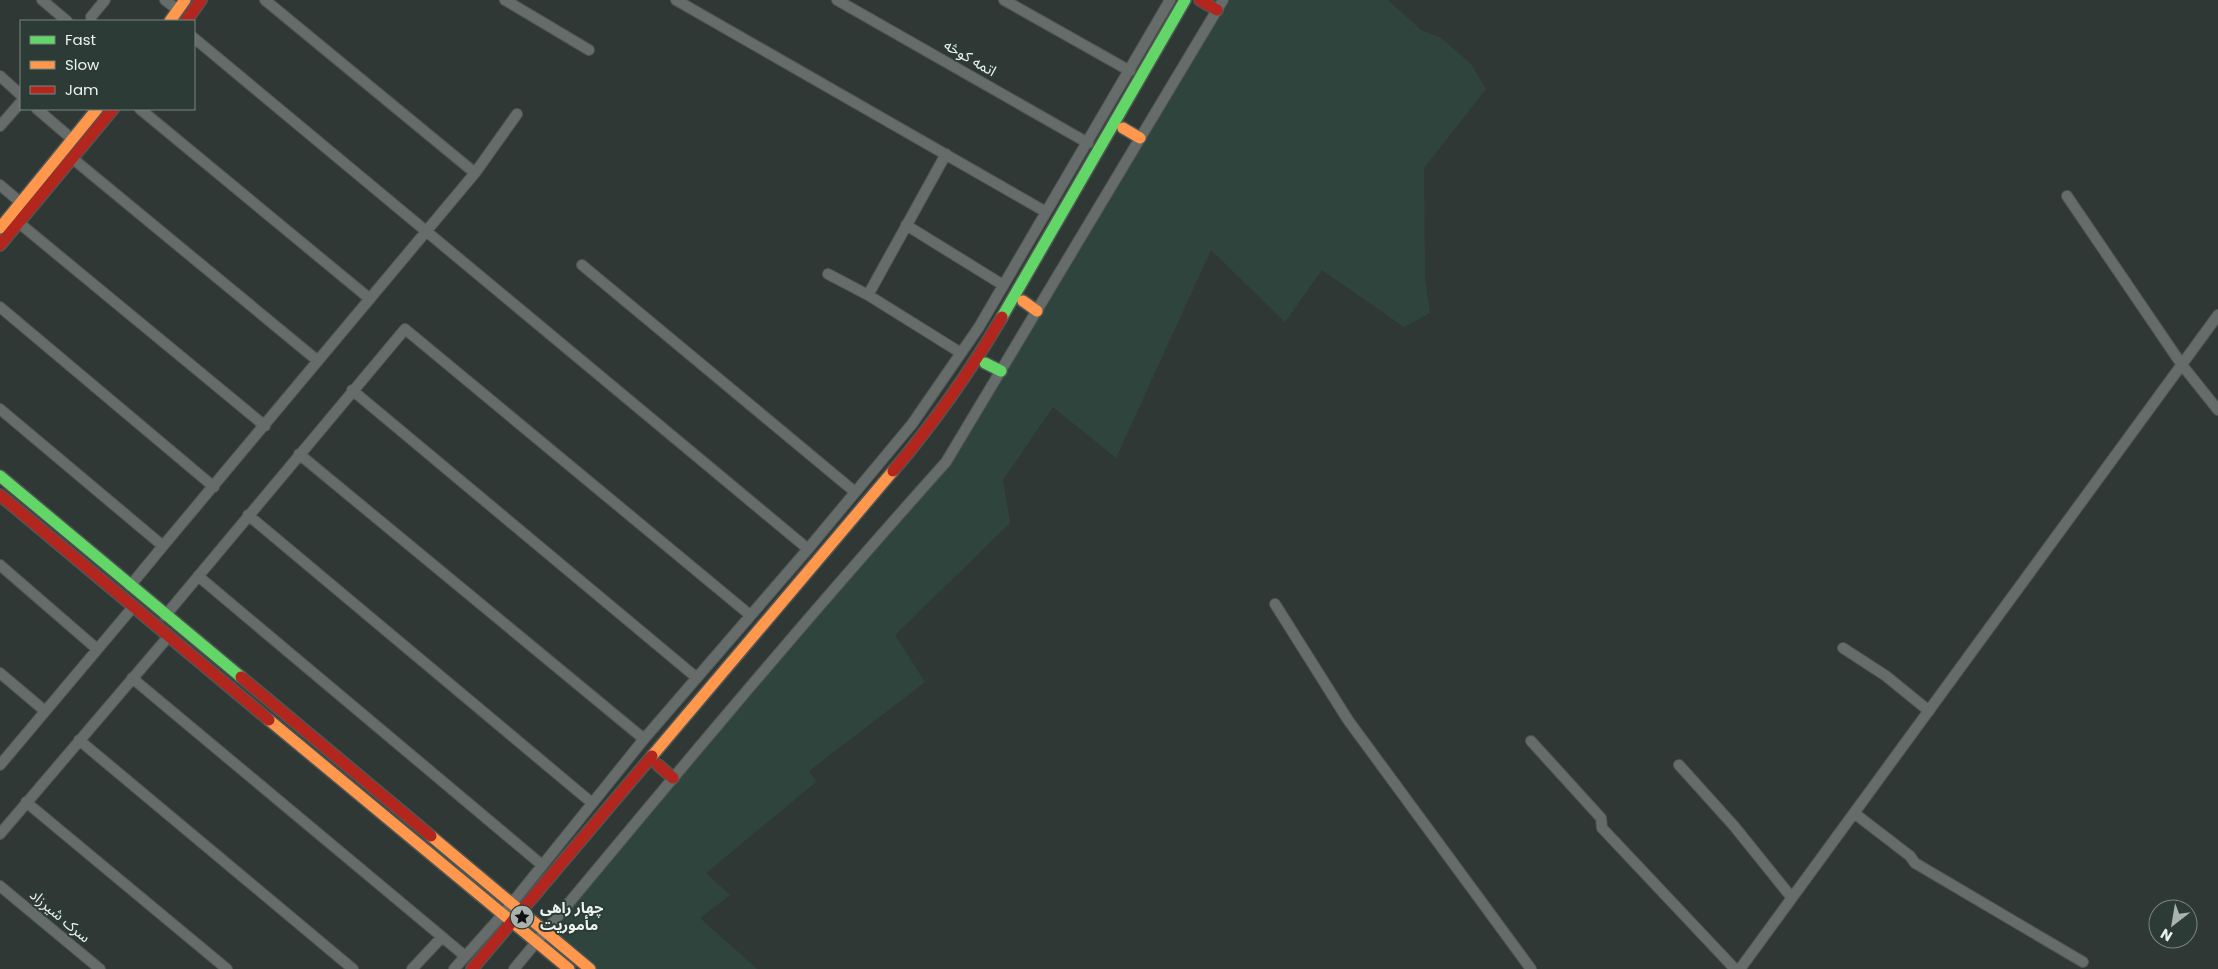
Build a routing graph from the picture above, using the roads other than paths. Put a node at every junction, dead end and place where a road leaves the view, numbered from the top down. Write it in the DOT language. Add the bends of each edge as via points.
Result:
graph roads {
  1 [pos="42,0"];
  2 [pos="105,0"];
  3 [pos="165,0"];
  4 [pos="185,0"];
  5 [pos="265,0"];
  6 [pos="505,0"];
  7 [pos="676,0"];
  8 [pos="837,0"];
  9 [pos="1004,0"];
  10 [pos="1169,0"];
  11 [pos="1186,0"];
  12 [pos="1199,0"];
  13 [pos="198,4"];
  14 [pos="1220,5"];
  15 [pos="178,10"];
  16 [pos="90,17"];
  17 [pos="67,20"];
  18 [pos="171,20"];
  19 [pos="187,20"];
  20 [pos="195,39"];
  21 [pos="589,50"];
  22 [pos="1130,70"];
  23 [pos="0,76"];
  24 [pos="20,94"];
  25 [pos="20,103"];
  26 [pos="38,110"];
  27 [pos="96,110"];
  28 [pos="112,110"];
  29 [pos="141,110"];
  30 [pos="517,114"];
  31 [pos="0,126"];
  32 [pos="1123,128"];
  33 [pos="1140,138"];
  34 [pos="72,139"];
  35 [pos="1088,143"];
  36 [pos="946,154"];
  37 [pos="72,158"];
  38 [pos="474,173"];
  39 [pos="0,185"];
  40 [pos="2067,196"];
  41 [pos="20,202"];
  42 [pos="1046,212"];
  43 [pos="18,222"];
  44 [pos="906,225"];
  45 [pos="0,228"];
  46 [pos="426,232"];
  47 [pos="0,245"];
  48 [pos="582,265"];
  49 [pos="828,274"];
  50 [pos="1003,285"];
  51 [pos="868,295"];
  52 [pos="370,299"];
  53 [pos="1023,301"];
  54 [pos="0,307"];
  55 [pos="1037,311"];
  56 [pos="2218,315"];
  57 [pos="961,353"];
  58 [pos="318,361"];
  59 [pos="985,363"];
  60 [pos="2182,365"];
  61 [pos="1001,371"];
  62 [pos="352,390"];
  63 [pos="0,409"];
  64 [pos="2218,410"];
  65 [pos="265,426"];
  66 [pos="940,432"];
  67 [pos="299,454"];
  68 [pos="0,476"];
  69 [pos="214,486"];
  70 [pos="894,488"];
  71 [pos="855,492"];
  72 [pos="0,494"];
  73 [pos="248,515"];
  74 [pos="163,546"];
  75 [pos="808,549"];
  76 [pos="0,565"];
  77 [pos="198,576"];
  78 [pos="130,586"];
  79 [pos="1274,604"];
  80 [pos="133,607"];
  81 [pos="750,615"];
  82 [pos="165,616"];
  83 [pos="168,637"];
  84 [pos="192,638"];
  85 [pos="1843,648"];
  86 [pos="97,649"];
  87 [pos="183,649"];
  88 [pos="0,674"];
  89 [pos="132,678"];
  90 [pos="697,678"];
  91 [pos="1930,710"];
  92 [pos="45,711"];
  93 [pos="644,739"];
  94 [pos="79,740"];
  95 [pos="1531,741"];
  96 [pos="0,765"];
  97 [pos="658,765"];
  98 [pos="1679,765"];
  99 [pos="673,778"];
  100 [pos="26,802"];
  101 [pos="592,803"];
  102 [pos="1854,813"];
  103 [pos="0,834"];
  104 [pos="542,865"];
  105 [pos="0,886"];
  106 [pos="1792,898"];
  107 [pos="521,910"];
  108 [pos="512,921"];
  109 [pos="545,931"];
  110 [pos="442,937"];
  111 [pos="536,942"];
  112 [pos="465,956"];
  113 [pos="2083,962"];
  114 [pos="100,969"];
  115 [pos="227,969"];
  116 [pos="353,969"];
  117 [pos="412,969"];
  118 [pos="454,969"];
  119 [pos="472,969"];
  120 [pos="486,969"];
  121 [pos="514,969"];
  122 [pos="569,969"];
  123 [pos="590,969"];
  124 [pos="1531,969"];
  125 [pos="1735,969"];
  126 [pos="1740,969"];
  1 -- 17 [label="street"];
  2 -- 16 [label="street"];
  3 -- 15 [label="street"];
  4 -- 13 [label="main road"];
  4 -- 15 [label="main road"];
  5 -- 38 [label="street"];
  6 -- 21 [label="street"];
  7 -- 36 [label="street"];
  8 -- 35 [label="street, اتمه کوڅه"];
  9 -- 22 [label="street"];
  10 -- 22 [label="street"];
  11 -- 107 [label="main road" via="998,323 931,423 879,489"];
  12 -- 14 [label="main road"];
  12 -- 32 [label="main road"];
  13 -- 19 [label="main road"];
  14 -- 33 [label="street"];
  15 -- 18 [label="main road"];
  20 -- 46 [label="street"];
  22 -- 35 [label="street"];
  23 -- 24 [label="street"];
  25 -- 31 [label="street"];
  26 -- 34 [label="street"];
  27 -- 34 [label="main road"];
  28 -- 37 [label="main road"];
  29 -- 52 [label="street"];
  30 -- 38 [label="street"];
  32 -- 33 [label="main road"];
  32 -- 53 [label="main road"];
  33 -- 55 [label="street"];
  34 -- 41 [label="main road"];
  35 -- 42 [label="street"];
  36 -- 42 [label="street"];
  36 -- 44 [label="street"];
  37 -- 43 [label="main road"];
  37 -- 58 [label="street"];
  38 -- 46 [label="street"];
  39 -- 41 [label="street"];
  40 -- 60 [label="street"];
  41 -- 45 [label="main road"];
  42 -- 50 [label="street"];
  43 -- 47 [label="main road"];
  43 -- 65 [label="street"];
  44 -- 50 [label="street"];
  44 -- 51 [label="street"];
  46 -- 52 [label="street"];
  46 -- 75 [label="street"];
  48 -- 71 [label="street"];
  49 -- 51 [label="street"];
  50 -- 57 [label="street" via="980,327"];
  51 -- 57 [label="street"];
  52 -- 58 [label="street"];
  53 -- 55 [label="main road"];
  53 -- 59 [label="main road"];
  54 -- 69 [label="street"];
  55 -- 61 [label="street"];
  56 -- 60 [label="street"];
  57 -- 71 [label="street" via="912,424"];
  58 -- 65 [label="street"];
  59 -- 61 [label="main road"];
  59 -- 66 [label="main road"];
  60 -- 64 [label="street"];
  60 -- 91 [label="street"];
  61 -- 99 [label="street" via="946,462"];
  62 -- 67 [label="street"];
  62 -- 81 [label="street" via="405,329"];
  62 -- 90 [label="street"];
  63 -- 74 [label="street"];
  65 -- 69 [label="street"];
  67 -- 73 [label="street"];
  67 -- 93 [label="street"];
  68 -- 78 [label="main road"];
  69 -- 74 [label="street"];
  70 -- 97 [label="main road"];
  71 -- 75 [label="street"];
  72 -- 80 [label="main road"];
  73 -- 77 [label="street"];
  73 -- 101 [label="street"];
  74 -- 78 [label="street"];
  75 -- 81 [label="street"];
  76 -- 86 [label="street"];
  77 -- 82 [label="street"];
  77 -- 104 [label="street"];
  78 -- 82 [label="main road"];
  79 -- 124 [label="street" via="1348,720"];
  80 -- 83 [label="main road"];
  80 -- 86 [label="street"];
  81 -- 90 [label="street"];
  82 -- 84 [label="main road"];
  83 -- 87 [label="main road"];
  83 -- 89 [label="street"];
  84 -- 87 [label="main road"];
  84 -- 107 [label="main road"];
  85 -- 91 [label="street"];
  86 -- 92 [label="street"];
  87 -- 108 [label="main road"];
  88 -- 92 [label="street"];
  89 -- 94 [label="street"];
  89 -- 110 [label="street"];
  90 -- 93 [label="street"];
  91 -- 102 [label="street"];
  92 -- 96 [label="street"];
  93 -- 101 [label="street"];
  94 -- 100 [label="street"];
  94 -- 116 [label="street"];
  95 -- 125 [label="street" via="1601,818 1602,828"];
  97 -- 99 [label="main road"];
  97 -- 107 [label="main road"];
  98 -- 106 [label="street"];
  99 -- 109 [label="street"];
  100 -- 103 [label="street"];
  100 -- 115 [label="street"];
  101 -- 104 [label="street"];
  102 -- 106 [label="street"];
  102 -- 113 [label="street" via="1915,863"];
  104 -- 107 [label="street"];
  105 -- 114 [label="street, سرک شیرزاد"];
  106 -- 126 [label="street"];
  107 -- 108 [label="main road"];
  107 -- 109 [label="main road"];
  108 -- 111 [label="main road"];
  108 -- 112 [label="street"];
  108 -- 119 [label="main road"];
  108 -- 120 [label="main road"];
  109 -- 111 [label="street"];
  109 -- 123 [label="main road"];
  110 -- 112 [label="street"];
  110 -- 117 [label="street"];
  111 -- 121 [label="street"];
  111 -- 122 [label="main road"];
  112 -- 118 [label="street"];
}
